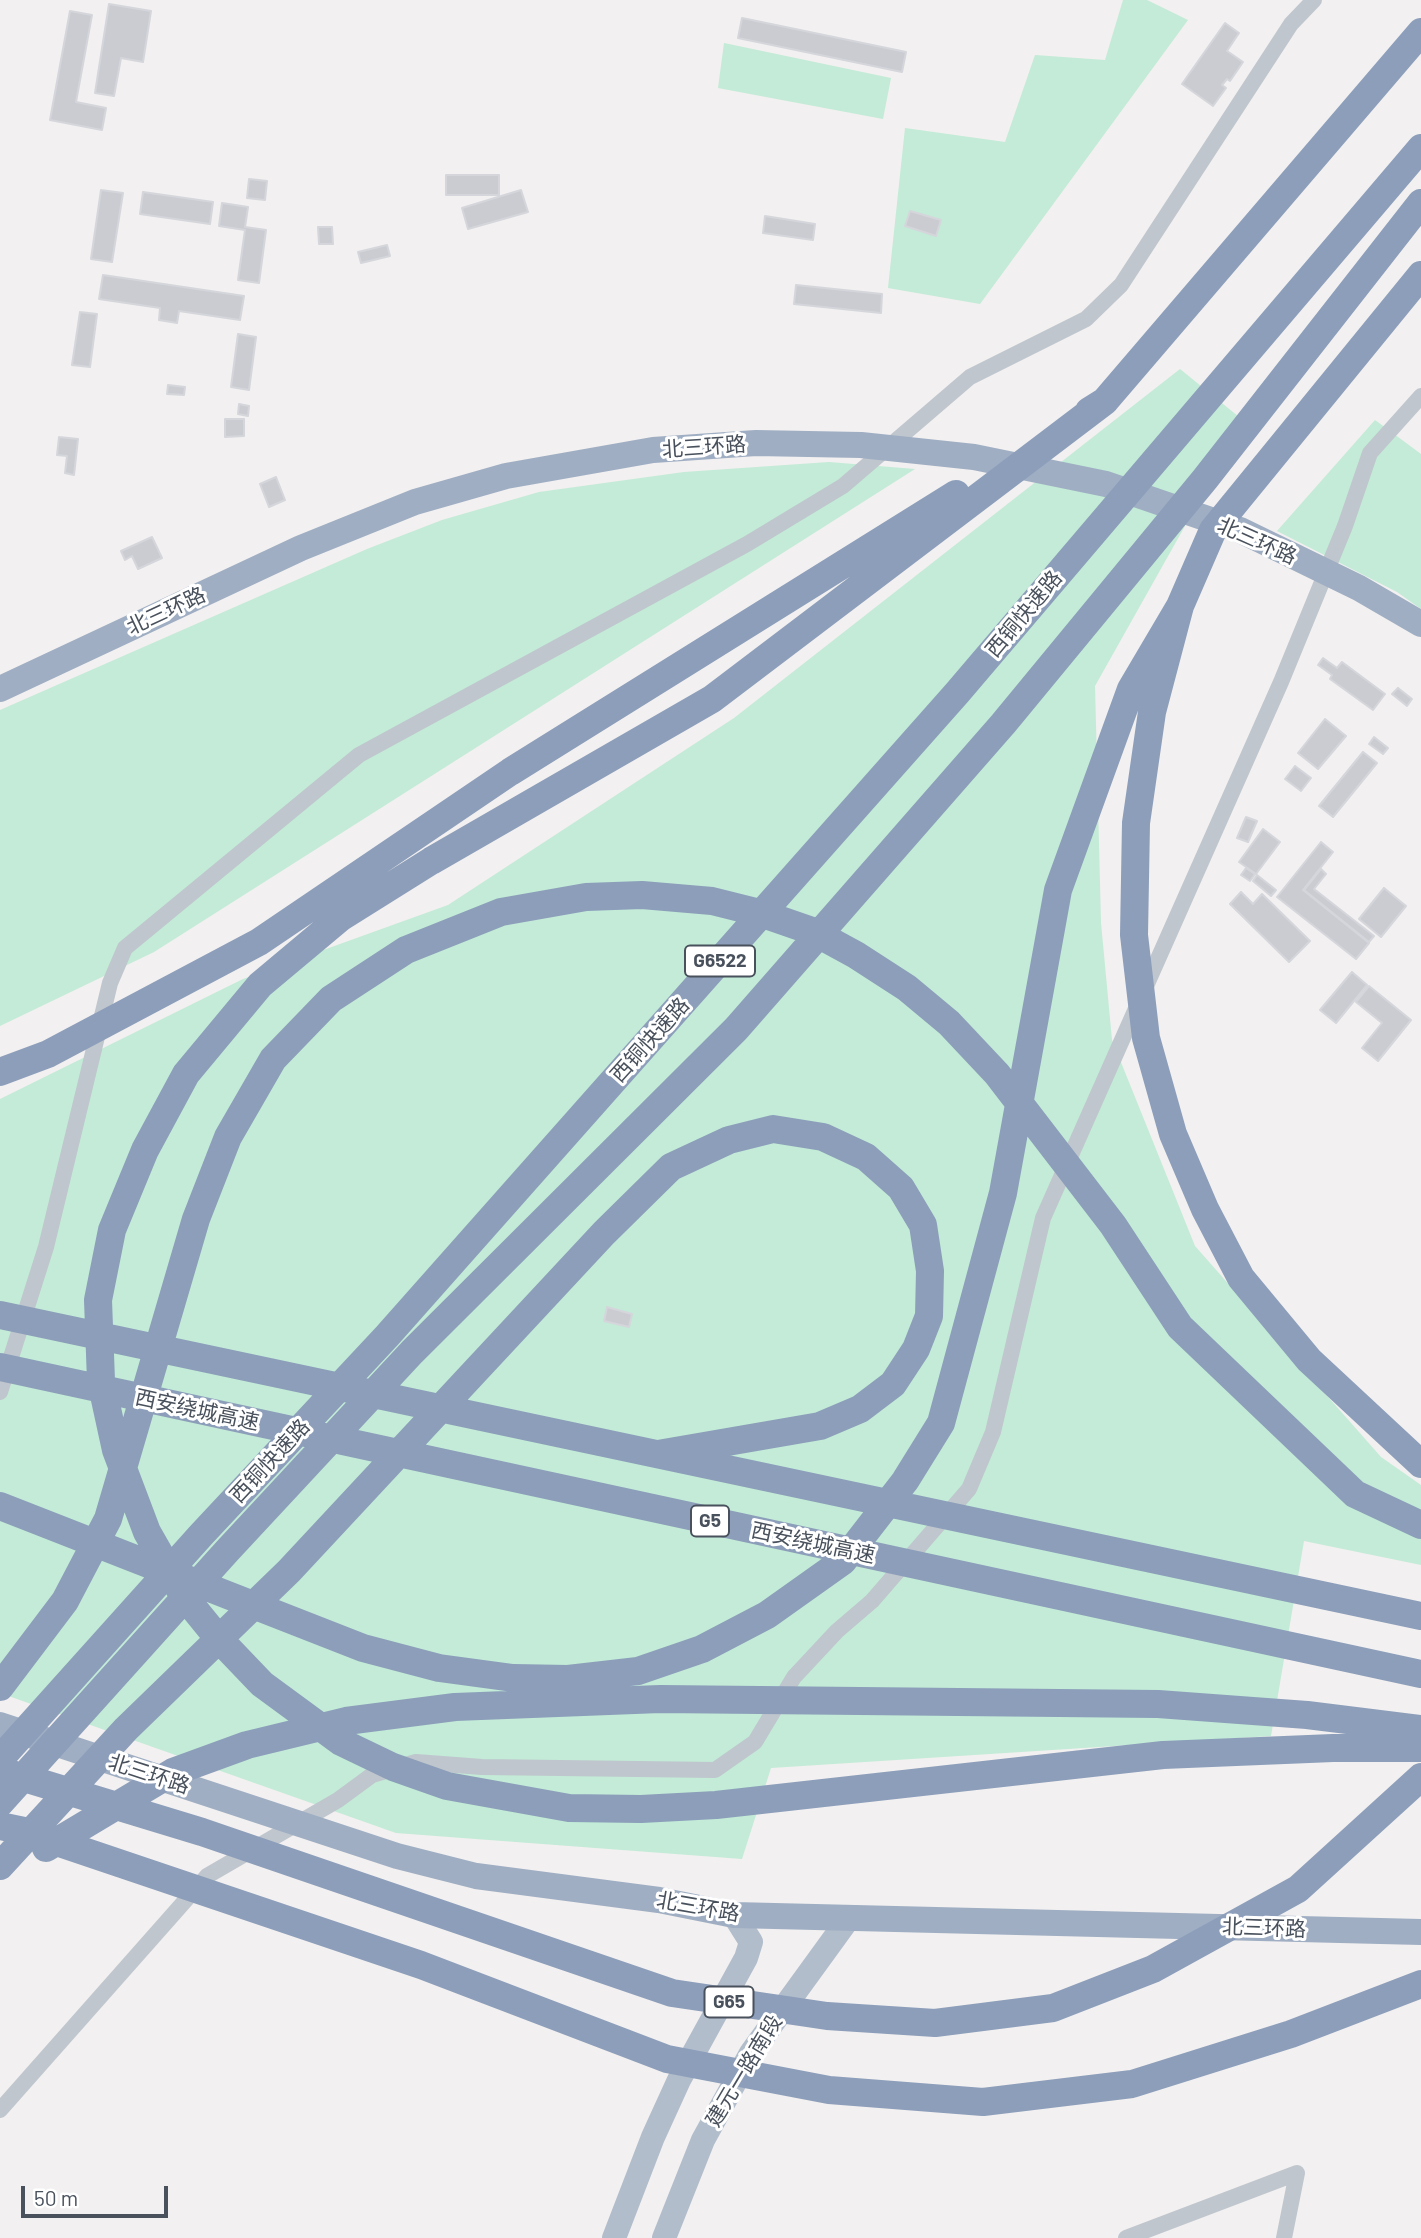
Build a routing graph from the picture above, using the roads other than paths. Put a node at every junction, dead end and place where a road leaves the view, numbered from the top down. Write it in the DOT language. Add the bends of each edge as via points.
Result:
graph roads {
  1 [pos="1314,0"];
  2 [pos="1421,33"];
  3 [pos="1421,148"];
  4 [pos="1421,203"];
  5 [pos="1421,275"];
  6 [pos="1421,396"];
  7 [pos="1105,401"];
  8 [pos="1180,606"];
  9 [pos="1421,624"];
  10 [pos="0,689"];
  11 [pos="0,1072"];
  12 [pos="0,1315"];
  13 [pos="0,1367"];
  14 [pos="0,1392"];
  15 [pos="658,1454"];
  16 [pos="1421,1464"];
  17 [pos="0,1506"];
  18 [pos="1421,1525"];
  19 [pos="1421,1616"];
  20 [pos="1421,1674"];
  21 [pos="0,1687"];
  22 [pos="0,1725"];
  23 [pos="1421,1729"];
  24 [pos="1421,1748"];
  25 [pos="0,1759"];
  26 [pos="0,1772"];
  27 [pos="1421,1777"];
  28 [pos="0,1803"];
  29 [pos="0,1826"];
  30 [pos="0,1867"];
  31 [pos="0,1878"];
  32 [pos="734,1915"];
  33 [pos="849,1918"];
  34 [pos="1421,1932"];
  35 [pos="1421,1984"];
  36 [pos="717,2011"];
  37 [pos="751,2053"];
  38 [pos="0,2110"];
  39 [pos="614,2238"];
  40 [pos="664,2238"];
  41 [pos="1126,2238"];
  42 [pos="1283,2238"];
  1 -- 14 [label="street" via="1290,24 1121,285 1086,320 970,377 842,486 747,544 359,755 125,948 110,983 47,1247"];
  2 -- 7 [label="highway"];
  3 -- 25 [label="highway, 西铜快速路 / G6522" via="957,693 387,1336"];
  4 -- 28 [label="highway, 西铜快速路 / G6522" via="1205,479 1003,724 736,1029 412,1352"];
  5 -- 8 [label="highway" via="1213,530"];
  6 -- 38 [label="street" via="1370,453 1281,682 1043,1218 993,1432 969,1489 872,1601 794,1676 755,1742 715,1770 416,1762 372,1775 338,1800 207,1876"];
  7 -- 11 [label="highway" via="510,772 259,942 48,1054"];
  7 -- 24 [label="highway" via="712,699 340,918 260,985 186,1074 112,1230 98,1300 101,1381 116,1450 147,1532 183,1595 262,1684 341,1742 447,1786 569,1808 654,1808 1163,1755"];
  8 -- 16 [label="highway" via="1152,712 1136,823 1134,935 1144,1020 1173,1134 1241,1279 1309,1360"];
  8 -- 17 [label="highway" via="1131,689 1058,890 1003,1193 940,1423 898,1491 843,1561 767,1615 702,1649 638,1671 568,1679 513,1678 439,1668 363,1648"];
  9 -- 10 [label="highway, 北三环路" via="1240,530 1105,484 974,457 860,445 756,443 653,450 506,476 415,502 301,548"];
  12 -- 15 [label="highway"];
  13 -- 20 [label="highway, 西安绕城高速 / G5"];
  15 -- 19 [label="highway"];
  15 -- 30 [label="highway" via="820,1426 860,1409 893,1384 916,1349 929,1316 930,1271 923,1225 901,1188 866,1157 824,1137 773,1129 729,1140 671,1167 289,1570 126,1729"];
  18 -- 21 [label="highway" via="1355,1494 1180,1327 1113,1225 997,1074 949,1023 906,988 812,931 760,913 712,901 642,895 586,897 501,912 406,950 331,999 273,1059 228,1137 195,1219 108,1518 65,1601"];
  22 -- 32 [label="highway, 北三环路" via="397,1856 476,1876"];
  23 -- 31 [label="highway" via="1158,1704 660,1699 455,1707 346,1721 247,1745 173,1772"];
  26 -- 27 [label="highway, G65" via="202,1832 672,1993 827,2016 935,2023 1054,2008 1153,1969 1298,1889"];
  29 -- 35 [label="highway" via="421,1965 667,2059 829,2090 983,2102 1132,2084 1291,2034"];
  32 -- 33 [label="highway, 北三环路"];
  32 -- 36 [label="main road" via="751,1942"];
  33 -- 34 [label="highway, 北三环路"];
  33 -- 37 [label="main road, 建元一路南段"];
  36 -- 37 [label="main road" via="745,2015 757,2024 759,2032"];
  36 -- 39 [label="main road" via="699,2038 653,2137"];
  37 -- 40 [label="main road, 建元一路南段" via="704,2140"];
  41 -- 42 [label="street" via="1297,2173"];
}
